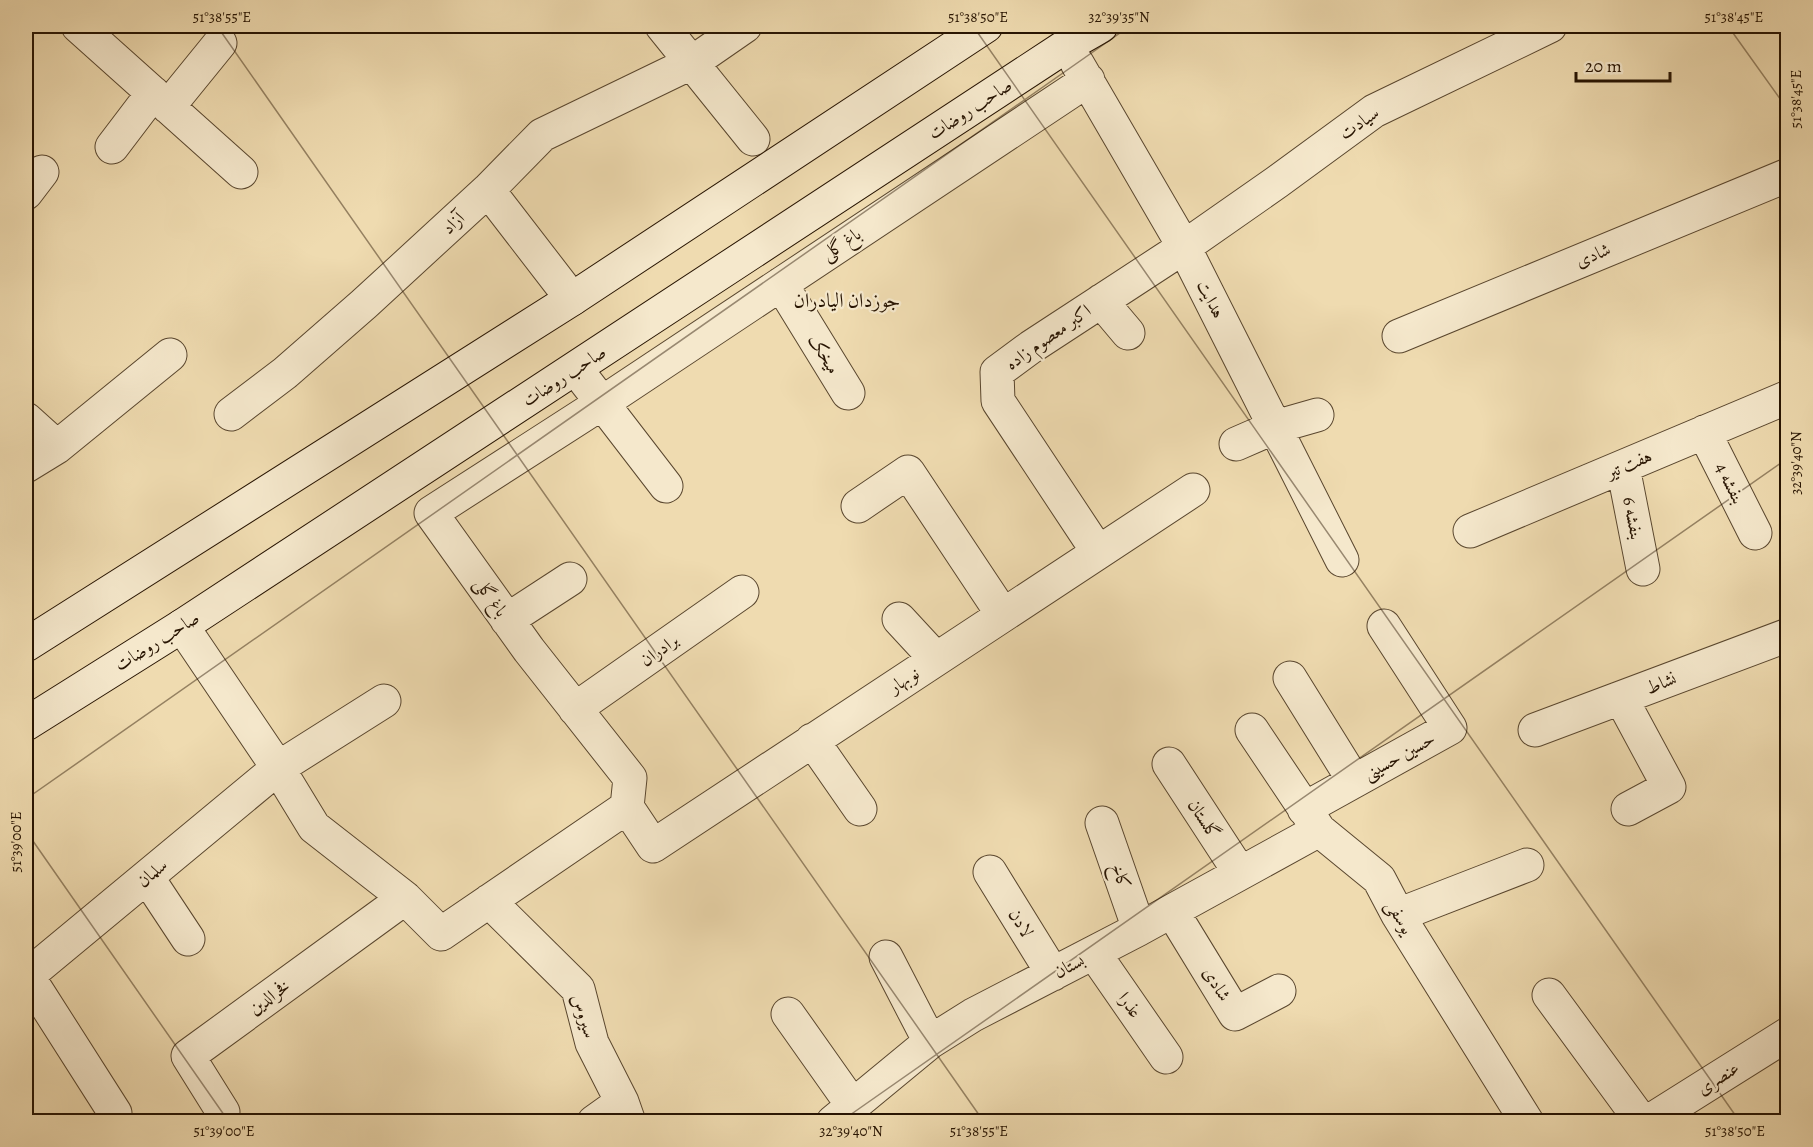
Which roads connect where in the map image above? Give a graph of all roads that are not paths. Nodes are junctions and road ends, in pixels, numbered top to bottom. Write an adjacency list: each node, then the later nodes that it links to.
1 (78, 26): 11 (street)
2 (662, 26): 9 (street)
3 (745, 26): 9 (street, آزاد)
4 (986, 26): 19 (street)
5 (1101, 26): 8 (street, صاحب روضات)
6 (1550, 26): 17 (street, سیادت)
7 (220, 43): 11 (street)
8 (1066, 46): 10 (street, هدایت); 24 (street, صاحب روضات)
9 (693, 62): 12 (street); 16 (street, آزاد)
10 (1088, 80): 17 (street, هدایت); 18 (street, باغ گلی)
11 (161, 100): 13 (street); 14 (street)
12 (753, 139)
13 (112, 147)
14 (241, 172)
15 (1788, 174): 22 (street, شادی)
16 (488, 190): 19 (street); 28 (street, آزاد)
17 (1184, 247): 20 (street, اکبر معصوم زاده); 31 (street, هدایت)
18 (781, 284): 25 (street, میخک); 27 (street, باغ گلی)
19 (572, 299): 53 (street)
20 (1101, 301): 21 (street); 42 (street, اکبر معصوم زاده)
21 (1128, 333)
22 (1399, 336)
23 (170, 355): 34 (street)
24 (576, 369): 27 (street); 50 (street, صاحب روضات)
25 (848, 393)
26 (1788, 397): 32 (street, هفت تیر)
27 (602, 403): 37 (street); 49 (street, باغ گلی)
28 (231, 414)
29 (1317, 415): 31 (street)
30 (26, 419): 34 (street)
31 (1275, 427): 33 (street); 43 (street, هدایت)
32 (1704, 432): 36 (street, هفت تیر); 41 (street, بنفشه 4)
33 (1236, 444)
34 (57, 447): 35 (street)
35 (26, 466)
36 (1623, 467): 40 (street, هفت تیر); 44 (street, بنفشه 6)
37 (666, 486)
38 (1193, 490): 42 (street, نوبهار)
39 (858, 506): 47 (street)
40 (1470, 531)
41 (1755, 533)
42 (1098, 552): 47 (street, نوبهار)
43 (1342, 560)
44 (1643, 569)
45 (570, 579): 49 (street)
46 (742, 591): 58 (street, برادران)
47 (1003, 615): 54 (street, نوبهار)
48 (899, 619): 54 (street)
49 (507, 620): 58 (street, باغ گلی)
50 (183, 626): 59 (street, صاحب روضات); 64 (street)
51 (1384, 626): 65 (street, حسین حسینی)
52 (1788, 635): 56 (street, نشاط)
53 (26, 645)
54 (936, 659): 62 (street, نوبهار)
55 (1290, 678): 65 (street)
56 (1621, 698): 61 (street, نشاط); 68 (street)
57 (384, 701): 64 (street, سلمان)
58 (575, 709): 66 (street, باغ گلی)
59 (26, 724)
60 (1252, 730): 69 (street, یوسفی)
61 (1534, 730)
62 (812, 740): 66 (street, نوبهار); 67 (street)
63 (1168, 764): 73 (street, گلستان)
64 (278, 768): 74 (street, سلمان); 75 (street)
65 (1354, 781): 69 (street, حسین حسینی)
66 (627, 807): 76 (street)
67 (860, 809)
68 (1628, 809)
69 (1311, 819): 73 (street, بستان); 78 (street, یوسفی)
70 (1102, 824): 79 (street, کاخ)
71 (1527, 865): 78 (street)
72 (990, 872): 83 (street, لادن)
73 (1240, 873): 77 (street, بستان)
74 (147, 877): 80 (street); 84 (street, سلمان)
75 (405, 898): 76 (street); 91 (street, فخرالدین)
76 (489, 902): 92 (street, سیروس)
77 (1172, 911): 79 (street, بستان); 85 (street, شادی)
78 (1398, 915): 96 (street, یوسفی)
79 (1139, 929): 81 (street, بستان)
80 (188, 939)
81 (1094, 952): 83 (street, بستان); 90 (street, عذرا)
82 (886, 957): 89 (street)
83 (1053, 974): 89 (street, بستان)
84 (26, 976): 93 (street)
85 (1279, 991)
86 (1549, 995): 97 (street)
87 (788, 1014): 94 (street)
88 (1788, 1034): 98 (street, عنصری)
89 (930, 1042): 94 (street, بستان)
90 (1166, 1057)
91 (223, 1112)
92 (626, 1112): 95 (street)
93 (115, 1113)
94 (843, 1114)
95 (594, 1122)
96 (1527, 1122)
97 (1642, 1122)
98 (1648, 1122)

